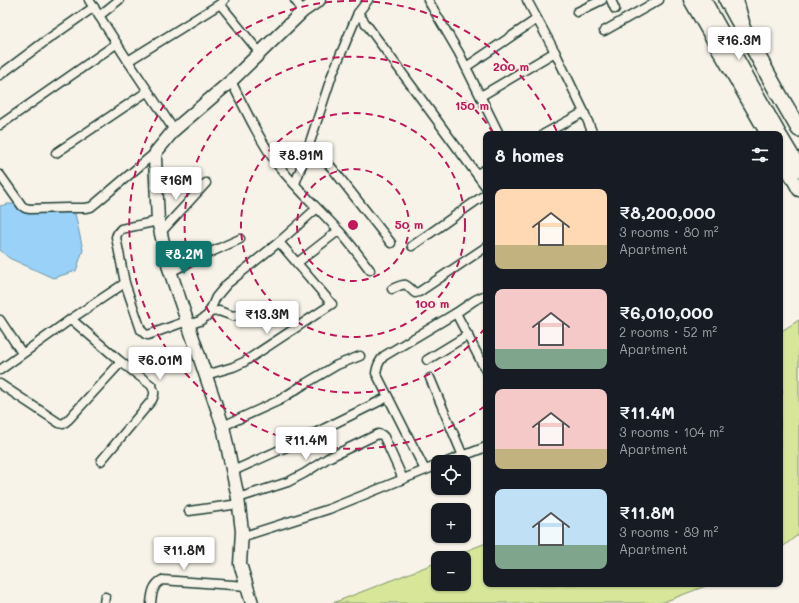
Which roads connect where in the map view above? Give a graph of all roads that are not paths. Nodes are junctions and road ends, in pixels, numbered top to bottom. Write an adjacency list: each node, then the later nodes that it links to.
1 (89, 0): 16 (street)
2 (119, 0): 21 (street)
3 (295, 0): 18 (street)
4 (319, 0): 18 (street)
5 (368, 0): 20 (street)
6 (428, 0): 29 (street)
7 (527, 0): 22 (street)
8 (602, 0): 19 (street)
9 (611, 0): 17 (street)
10 (660, 0): 23 (street)
11 (690, 0): 42 (street)
12 (702, 0): 43 (highway)
13 (727, 0): 24 (highway)
14 (737, 0): 24 (street)
15 (222, 2): 27 (street); 28 (street)
16 (94, 7): 21 (street); 30 (street)
17 (616, 9)
18 (303, 11): 27 (street)
19 (577, 12)
20 (358, 13): 45 (street); 51 (street)
21 (99, 16): 25 (street)
22 (537, 19): 26 (street); 29 (street)
23 (604, 31)
24 (746, 35): 35 (highway)
25 (116, 44): 28 (street); 36 (street)
26 (556, 52): 33 (street); 34 (street)
27 (260, 53): 31 (street)
28 (128, 61): 32 (street)
29 (466, 67): 33 (street)
30 (0, 75)
31 (231, 81): 38 (street); 55 (street)
32 (148, 91): 38 (street); 47 (street)
33 (481, 96): 39 (street)
34 (584, 112): 40 (street); 41 (street)
35 (795, 115): 37 (highway)
36 (0, 125)
37 (799, 129)
38 (174, 130): 46 (street)
39 (498, 131)
40 (549, 131)
41 (592, 131)
42 (765, 131)
43 (776, 131)
44 (783, 142): 49 (highway)
45 (310, 144): 55 (street); 63 (street)
46 (156, 152): 52 (street); 59 (street)
47 (56, 153)
48 (783, 161): 56 (street)
49 (799, 169)
50 (483, 171): 51 (street)
51 (477, 174): 54 (street)
52 (0, 175)
53 (206, 183): 59 (street)
54 (483, 183)
55 (295, 184): 58 (street)
56 (799, 190)
57 (483, 196): 64 (street)
58 (316, 209): 60 (street); 62 (street)
59 (159, 226): 68 (street); 69 (street)
60 (338, 231): 66 (street); 67 (street)
61 (240, 239): 68 (street)
62 (279, 242): 66 (street); 73 (street)
63 (391, 243)
64 (412, 246)
65 (483, 249): 70 (street)
66 (297, 263): 85 (street)
67 (370, 270)
68 (170, 272): 77 (street)
69 (125, 282): 75 (street); 77 (street)
70 (392, 289)
71 (483, 296): 74 (street)
72 (263, 309): 73 (street)
73 (210, 312): 77 (street)
74 (456, 314): 78 (street); 88 (street)
75 (71, 319): 79 (street); 82 (street)
76 (0, 320): 79 (street)
77 (188, 323): 85 (street)
78 (468, 336): 81 (street); 83 (street)
79 (22, 353): 84 (street)
80 (360, 356): 89 (street)
81 (427, 360)
82 (121, 362): 87 (street); 93 (street)
83 (483, 365)
84 (0, 370)
85 (206, 375): 89 (street)
86 (430, 378): 91 (street)
87 (0, 384)
88 (388, 397): 95 (street); 96 (street)
89 (224, 426): 96 (street)
90 (483, 448): 92 (street)
91 (463, 455)
92 (466, 455)
93 (101, 462)
94 (431, 468): 95 (street)
95 (425, 470): 97 (street)
96 (233, 471): 98 (street)
97 (403, 479): 98 (street); 100 (street)
98 (239, 501): 99 (street); 100 (street)
99 (189, 512)
100 (241, 537): 101 (street)
101 (247, 586): 102 (street); 103 (street)
102 (151, 603)
103 (252, 603)

